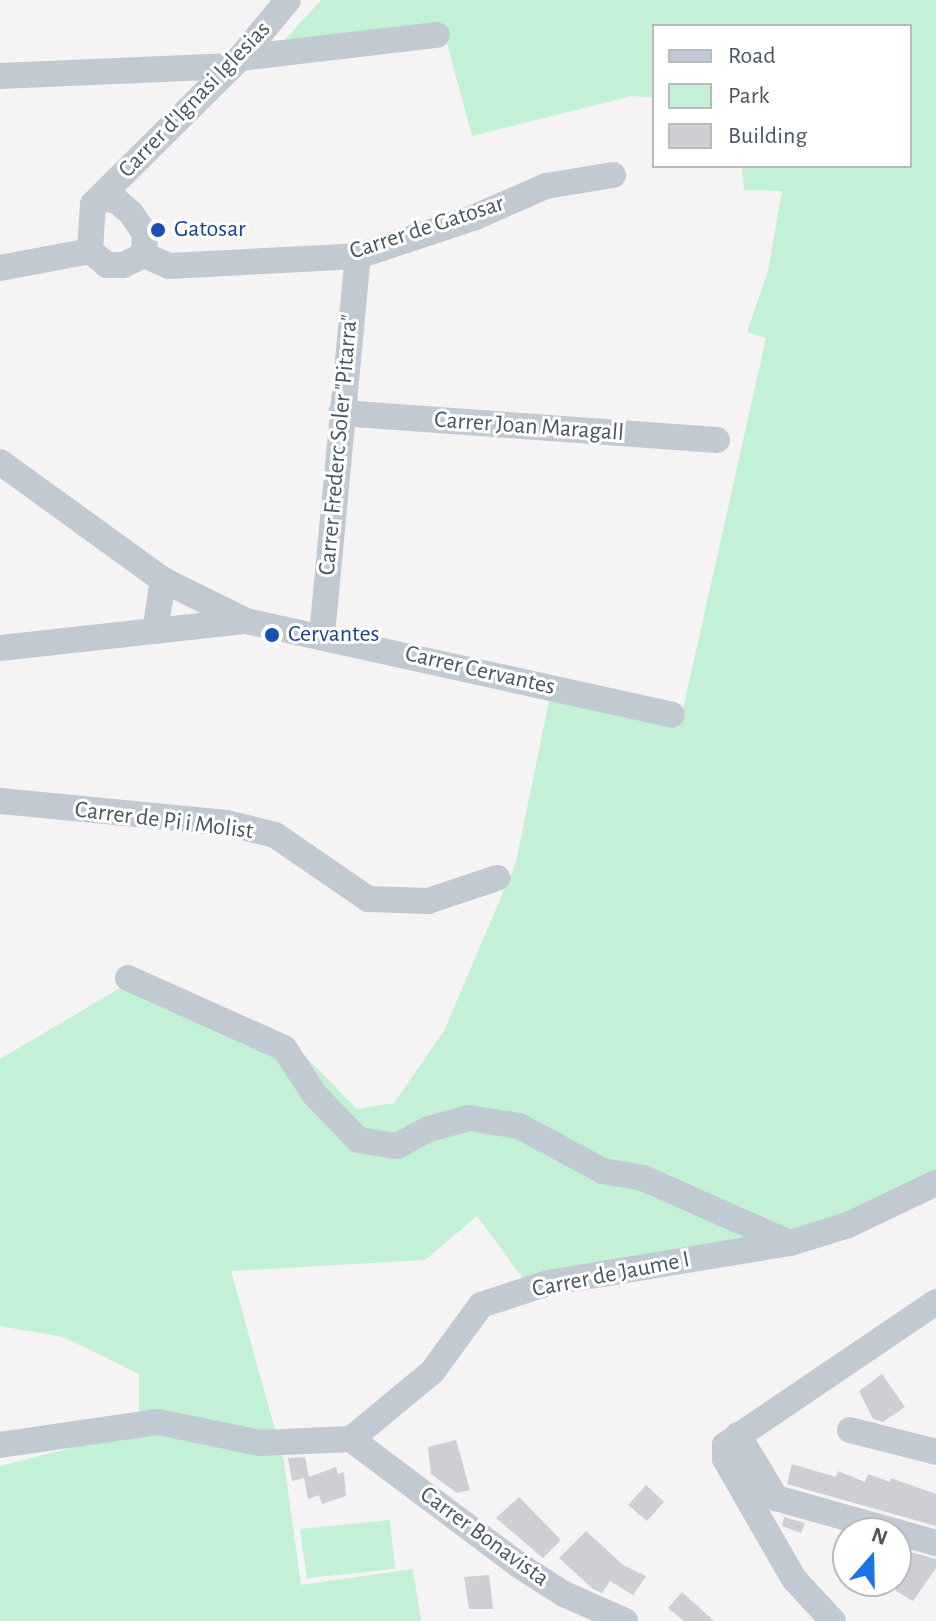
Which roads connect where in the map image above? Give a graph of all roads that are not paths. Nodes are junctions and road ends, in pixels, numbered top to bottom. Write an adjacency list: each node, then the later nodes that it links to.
1 (288, 0): 3 (street, Carrer d'Ignasi Iglesias)
2 (437, 35): 3 (street)
3 (233, 62): 4 (street); 6 (street, Carrer d'Ignasi Iglesias)
4 (0, 76)
5 (613, 175): 9 (street, Carrer de Gatosar)
6 (100, 198): 7 (street); 8 (street)
7 (90, 251): 8 (street, Carrer de Gatosar); 10 (street)
8 (144, 255): 9 (street, Carrer de Gatosar)
9 (358, 256): 11 (street, Carrer Frederc Soler "Pitarra")
10 (0, 268)
11 (341, 413): 12 (street, Carrer Joan Maragall); 17 (street, Carrer Frederc Soler "Pitarra")
12 (717, 440)
13 (0, 462): 14 (street, Carrer Cervantes)
14 (163, 580): 15 (street, Carrer Cervantes); 16 (street)
15 (246, 621): 16 (street); 17 (street, Carrer Cervantes)
16 (155, 631): 18 (street)
17 (322, 635): 19 (street, Carrer Cervantes)
18 (0, 648)
19 (672, 715)
20 (0, 801): 21 (street, Carrer de Pi i Molist)
21 (497, 878)
22 (128, 978): 24 (street)
23 (936, 1183): 24 (street, Carrer de Jaume I)
24 (790, 1243): 27 (street, Carrer de Jaume I)
25 (936, 1302): 28 (street)
26 (850, 1430): 30 (street)
27 (351, 1439): 29 (street); 32 (street, Carrer Bonavista)
28 (731, 1440): 31 (street); 33 (street)
29 (0, 1445)
30 (936, 1452)
31 (936, 1543)
32 (625, 1621)
33 (833, 1621)

